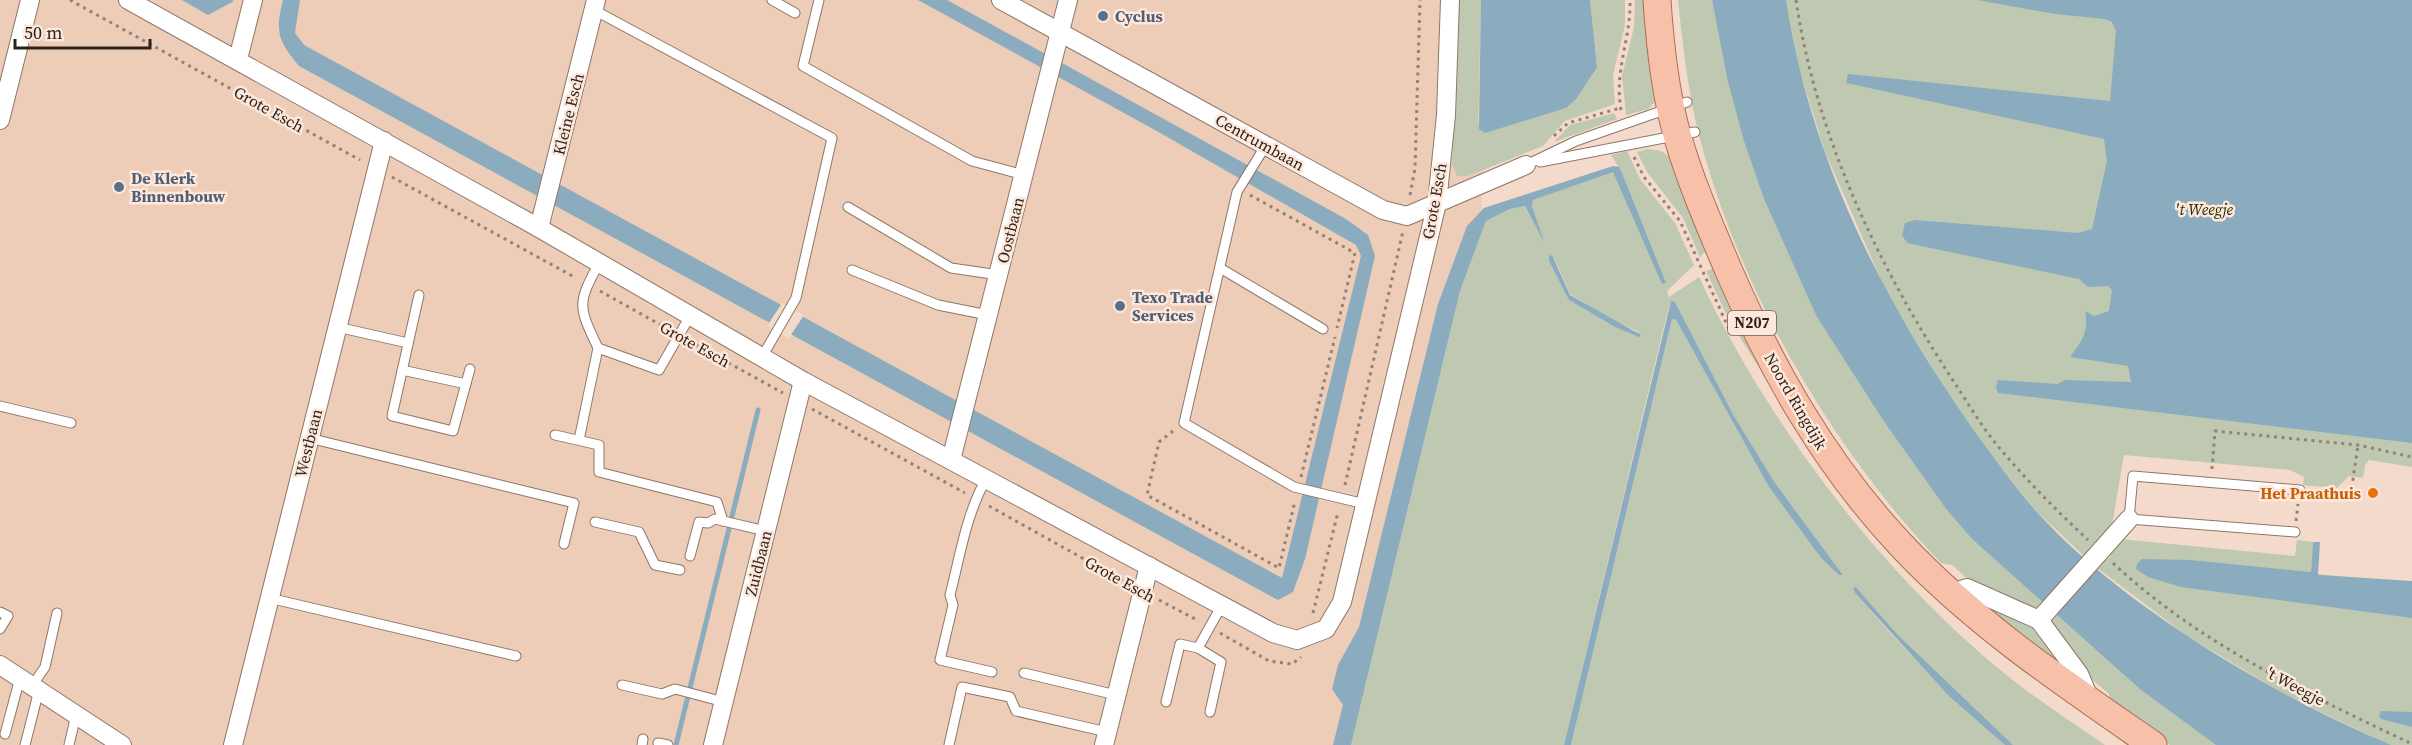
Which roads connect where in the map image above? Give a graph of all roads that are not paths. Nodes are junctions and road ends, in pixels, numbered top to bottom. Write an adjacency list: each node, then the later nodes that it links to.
1 (30, 0): 16 (street)
2 (128, 0): 14 (street, Grote Esch)
3 (254, 0): 14 (street)
4 (772, 0): 12 (lane)
5 (819, 0): 21 (lane)
6 (1003, 0): 13 (street, Centrumbaan)
7 (1068, 0): 13 (street, Oostbaan)
8 (1450, 0): 22 (street, Grote Esch)
9 (1657, 0): 15 (main road, Noord Ringdijk / N207)
10 (1674, 0): 15 (main road, Noord Ringdijk / N207)
11 (595, 5): 24 (street, Kleine Esch); 36 (lane)
12 (795, 13)
13 (1060, 33): 19 (street, Centrumbaan); 21 (street, Oostbaan)
14 (238, 59): 18 (street, Grote Esch)
15 (1679, 104): 17 (main road, Noord Ringdijk / N207); 20 (lane)
16 (0, 120)
17 (1686, 134): 20 (lane); 59 (main road, Noord Ringdijk / N207)
18 (384, 141): 24 (street, Grote Esch); 32 (street, Westbaan)
19 (1266, 145): 22 (street, Centrumbaan); 26 (lane)
20 (1526, 165): 22 (street)
21 (1024, 176): 28 (street, Oostbaan)
22 (1437, 203): 49 (street, Grote Esch)
23 (848, 207): 28 (lane)
24 (539, 228): 25 (street, Grote Esch)
25 (599, 263): 31 (street, Grote Esch); 35 (lane)
26 (1220, 268): 33 (lane); 49 (lane)
27 (852, 270): 30 (lane)
28 (999, 275): 30 (street, Oostbaan)
29 (419, 296): 34 (lane)
30 (988, 315): 46 (street, Oostbaan)
31 (690, 316): 35 (lane); 36 (street, Grote Esch)
32 (337, 327): 34 (lane); 44 (street, Westbaan)
33 (1323, 329)
34 (408, 343): 38 (lane)
35 (598, 348): 45 (lane)
36 (762, 357): 39 (street, Grote Esch)
37 (470, 369): 40 (lane)
38 (402, 370): 40 (lane); 40 (lane)
39 (803, 381): 46 (street, Grote Esch); 53 (street, Zuidbaan)
40 (466, 384)
41 (0, 406): 42 (lane)
42 (70, 423)
43 (555, 435): 45 (lane)
44 (309, 438): 55 (lane); 60 (street, Westbaan)
45 (579, 441): 51 (lane)
46 (951, 460): 47 (street, Grote Esch)
47 (986, 479): 57 (street, Grote Esch); 69 (lane)
48 (2300, 490): 50 (lane)
49 (1365, 504): 61 (street, Grote Esch)
50 (2129, 519): 54 (lane); 64 (street)
51 (723, 521): 53 (lane); 56 (lane)
52 (595, 522): 58 (lane)
53 (766, 531): 74 (street, Zuidbaan)
54 (2295, 532)
55 (564, 544)
56 (690, 556)
57 (1149, 566): 61 (street, Grote Esch); 73 (street)
58 (680, 570)
59 (1952, 593): 64 (street); 76 (main road, Noord Ringdijk / N207)
60 (269, 598): 67 (lane); 84 (street, Westbaan)
61 (1222, 605): 66 (lane)
62 (0, 612): 65 (lane)
63 (57, 613): 71 (lane)
64 (2043, 615): 76 (street)
65 (0, 629)
66 (1198, 648): 75 (lane); 77 (lane)
67 (516, 656)
68 (0, 665): 71 (street)
69 (992, 672)
70 (1024, 673): 73 (lane)
71 (30, 685): 78 (street); 79 (lane); 82 (lane)
72 (622, 685): 74 (lane)
73 (1116, 695): 80 (street)
74 (724, 702): 85 (street, Zuidbaan)
75 (1166, 702)
76 (2091, 702): 87 (main road, Noord Ringdijk / N207)
77 (1210, 712)
78 (76, 715): 81 (street); 83 (lane)
79 (5, 734)
80 (1105, 738): 86 (lane)
81 (120, 744)
82 (26, 745)
83 (69, 745)
84 (233, 745)
85 (713, 745)
86 (949, 745)
87 (2153, 745)

